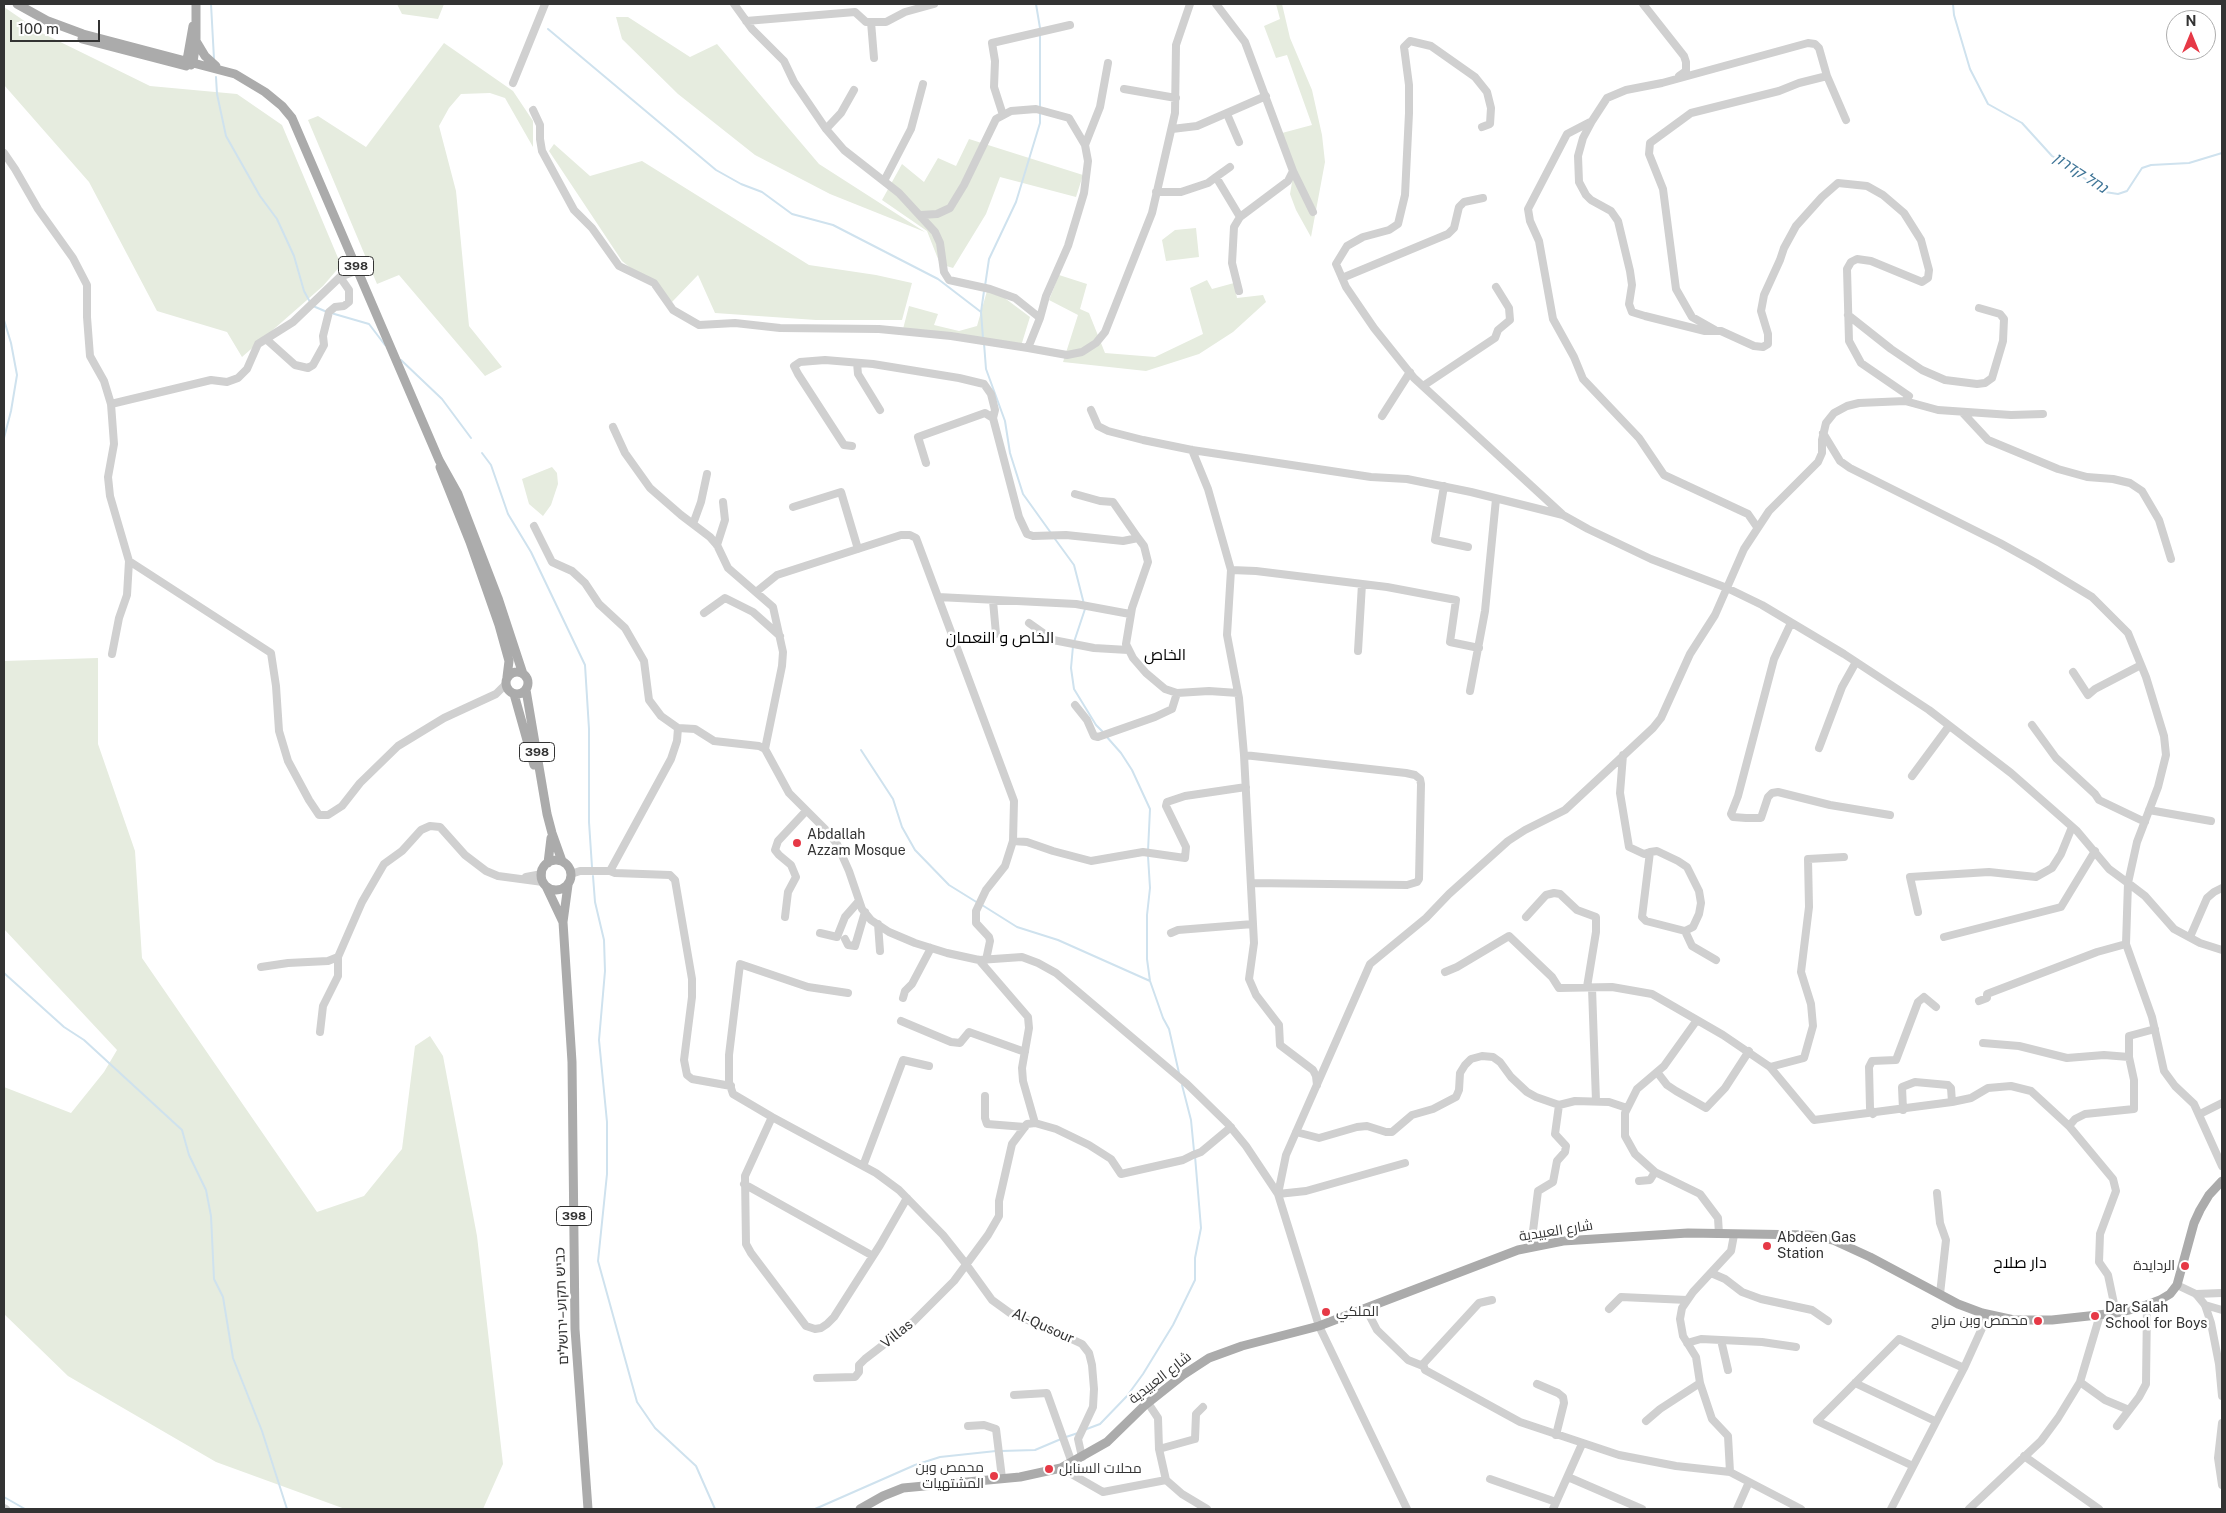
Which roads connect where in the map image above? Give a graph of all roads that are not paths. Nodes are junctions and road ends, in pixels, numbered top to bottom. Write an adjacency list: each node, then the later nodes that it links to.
1 (17, 4): 9 (main road, 398)
2 (196, 4): 13 (main road)
3 (545, 4): 21 (street)
4 (734, 4): 10 (street)
5 (934, 4): 11 (street)
6 (1190, 4): 27 (street)
7 (1216, 4): 26 (street)
8 (1643, 4): 20 (street)
9 (48, 21): 14 (main road, 398); 16 (main road, 398)
10 (746, 21): 11 (street); 34 (street)
11 (871, 22): 15 (street)
12 (1070, 25): 30 (street)
13 (193, 41): 14 (main road); 16 (main road); 18 (main road)
14 (165, 54): 16 (main road, 398)
15 (874, 58)
16 (190, 63): 18 (main road, 398); 23 (main road, 398)
17 (1108, 63): 37 (street)
18 (222, 70): 23 (main road, 398)
19 (1828, 76): 20 (street); 31 (street); 56 (street)
20 (1676, 79): 32 (street)
21 (513, 82)
22 (923, 84): 42 (street)
23 (256, 86): 48 (main road, 398)
24 (1124, 89): 27 (street)
25 (854, 90): 34 (street)
26 (1266, 96): 29 (street); 40 (street)
27 (1176, 98): 35 (street)
28 (533, 110): 58 (street)
29 (1227, 114): 35 (street); 36 (street)
30 (1003, 115): 37 (street); 46 (street)
31 (1846, 120)
32 (1592, 122): 56 (street); 84 (street)
33 (1482, 127): 50 (street)
34 (826, 129): 42 (street)
35 (1172, 129): 43 (street)
36 (1239, 142)
37 (1085, 145): 55 (street)
38 (4, 153): 63 (street)
39 (1230, 167): 41 (street)
40 (1293, 171): 45 (street); 47 (street)
41 (1216, 177): 43 (street); 47 (street)
42 (884, 181): 46 (street)
43 (1156, 192): 58 (street)
44 (1482, 198): 50 (street)
45 (1313, 212)
46 (921, 215): 55 (street)
47 (1240, 218): 52 (street)
48 (358, 270): 49 (street); 96 (main road, 398)
49 (340, 277): 57 (street); 57 (street)
50 (1342, 278): 60 (street)
51 (1496, 287): 61 (street)
52 (1239, 290)
53 (1979, 308): 54 (street)
54 (1848, 315): 56 (street); 62 (street)
55 (1040, 318): 58 (street)
56 (1717, 331)
57 (266, 339): 63 (street)
58 (1028, 348)
59 (857, 364): 64 (street); 69 (street); 72 (street)
60 (1410, 372): 61 (street); 68 (street)
61 (1423, 386): 81 (street)
62 (1905, 401): 66 (street); 71 (street)
63 (111, 404): 90 (street)
64 (880, 410)
65 (1091, 410): 73 (street)
66 (1962, 412): 67 (street); 89 (street)
67 (2043, 414)
68 (1382, 416)
69 (993, 418): 74 (street); 85 (street)
70 (613, 427): 82 (street)
71 (1823, 432): 84 (street); 109 (street)
72 (852, 446)
73 (1192, 450): 76 (street); 91 (street)
74 (926, 463)
75 (707, 474): 82 (street)
76 (1444, 486): 78 (street); 87 (street)
77 (1075, 494): 85 (street)
78 (1496, 499): 81 (street); 104 (street)
79 (723, 502): 86 (street)
80 (793, 507): 88 (street)
81 (1563, 515): 93 (street)
82 (693, 524): 86 (street)
83 (534, 526): 121 (street)
84 (1757, 527): 93 (street)
85 (1138, 538): 99 (street)
86 (717, 545): 94 (street)
87 (1468, 547)
88 (858, 549): 94 (street); 95 (street)
89 (2171, 559)
90 (129, 561): 107 (street); 112 (street)
91 (1231, 570): 92 (street); 116 (street)
92 (1362, 584): 104 (street); 106 (street)
93 (1727, 588): 101 (street); 125 (street)
94 (756, 592): 103 (street)
95 (938, 597): 97 (street); 136 (street)
96 (494, 599): 111 (main road, 398); 112 (main road, 398)
97 (993, 601): 99 (street); 102 (street)
98 (704, 613): 103 (street)
99 (1130, 614): 105 (street)
100 (1029, 623): 105 (street)
101 (1791, 623): 108 (street); 131 (street)
102 (996, 634)
103 (780, 636): 122 (street)
104 (1479, 648): 114 (street)
105 (1128, 650): 115 (street)
106 (1358, 651)
107 (112, 654)
108 (1856, 662): 120 (street); 123 (street)
109 (2142, 665): 110 (street); 128 (street)
110 (2074, 672)
111 (523, 674): 112 (main road); 113 (main road, 398)
112 (506, 681): 117 (main road, 398)
113 (526, 690): 117 (main road); 130 (main road, 398)
114 (1470, 691)
115 (1177, 693): 116 (street); 118 (street)
116 (1238, 693): 124 (street)
117 (514, 694): 130 (main road, 398)
118 (1075, 705)
119 (2032, 725): 133 (street)
120 (1949, 726): 126 (street); 134 (street)
121 (678, 728): 122 (street); 142 (street)
122 (766, 748): 129 (street)
123 (1819, 748)
124 (1244, 755): 127 (street); 145 (street)
125 (1623, 755): 138 (street); 188 (street)
126 (1912, 776)
127 (1246, 787): 136 (street); 145 (street)
128 (2149, 810): 132 (street); 133 (street)
129 (806, 811): 149 (street); 152 (street)
130 (548, 814): 135 (main road, 398)
131 (1890, 815)
132 (2212, 821)
133 (2145, 822): 146 (street)
134 (2072, 827): 137 (street); 151 (street)
135 (552, 833): 140 (main road, 398); 141 (main road, 398)
136 (1013, 841): 168 (street)
137 (2095, 851): 146 (street); 160 (street)
138 (1650, 852): 157 (street); 157 (street)
139 (1844, 857): 186 (street)
140 (562, 862): 141 (main road); 143 (main road, 398)
141 (548, 863): 144 (main road, 398)
142 (610, 871): 143 (street); 189 (street)
143 (571, 874): 147 (main road, 398)
144 (544, 881): 147 (main road); 154 (main road, 398); 167 (street)
145 (1251, 883): 156 (street)
146 (2128, 883): 161 (street); 163 (street)
147 (568, 884): 154 (main road, 398)
148 (2222, 888): 161 (street)
149 (859, 901): 150 (street); 158 (street)
150 (865, 912): 155 (street); 162 (street)
151 (1918, 912)
152 (785, 917)
153 (1526, 917): 172 (street)
154 (563, 922): 274 (main road, כביש תקוע–ירושלים / 398)
155 (878, 924): 164 (street); 166 (street)
156 (1253, 924): 159 (street); 188 (street)
157 (1685, 931): 169 (street)
158 (820, 933)
159 (1171, 934)
160 (1944, 937)
161 (2190, 937): 165 (street)
162 (845, 939)
163 (2126, 944): 175 (street); 179 (street)
164 (931, 948): 168 (street); 174 (street)
165 (2222, 950)
166 (880, 951)
167 (338, 957): 170 (street); 180 (street)
168 (982, 960): 183 (street); 203 (street)
169 (1716, 960)
170 (261, 967)
171 (1445, 972): 172 (street)
172 (1590, 987): 177 (street); 191 (street)
173 (848, 993): 189 (street)
174 (903, 998)
175 (1979, 1001)
176 (1936, 1007): 197 (street)
177 (1697, 1020): 182 (street); 187 (street)
178 (901, 1021): 183 (street)
179 (2155, 1029): 184 (street); 198 (street)
180 (320, 1032)
181 (1983, 1043): 184 (street)
182 (1749, 1051): 186 (street); 187 (street)
183 (1025, 1052): 200 (street)
184 (2129, 1057): 201 (street)
185 (929, 1066): 206 (street)
186 (1770, 1067): 197 (street)
187 (1657, 1072): 195 (street)
188 (1317, 1084): 204 (street)
189 (731, 1086): 199 (street, Al-Qusour)
190 (984, 1096): 202 (street)
191 (1596, 1101): 194 (street); 195 (street)
192 (1952, 1102): 196 (street); 196 (street); 201 (street)
193 (2222, 1103): 198 (street)
194 (1560, 1105): 204 (street); 217 (street)
195 (1627, 1108): 208 (street)
196 (1902, 1110): 197 (street)
197 (1873, 1114)
198 (2200, 1114): 207 (street)
199 (772, 1118): 206 (street, Al-Qusour); 211 (street)
200 (1035, 1123): 202 (street); 203 (street)
201 (2069, 1126): 232 (street)
202 (1025, 1127): 219 (street)
203 (1231, 1127): 212 (street)
204 (1296, 1132): 212 (street)
205 (1405, 1162): 212 (street)
206 (863, 1166): 214 (street, Al-Qusour)
207 (2222, 1166)
208 (1655, 1172): 210 (street); 215 (street)
209 (2222, 1180): 221 (main road)
210 (1640, 1181)
211 (744, 1184): 218 (street); 218 (street)
212 (1278, 1194): 236 (street)
213 (1937, 1194): 223 (street)
214 (907, 1198): 218 (street); 219 (street, Al-Qusour)
215 (1719, 1234): 216 (main road, شارع العبيدية); 217 (main road, شارع العبيدية)
216 (1734, 1235): 220 (street); 223 (main road, شارع العبيدية)
217 (1531, 1247): 229 (main road, شارع العبيدية)
218 (873, 1256)
219 (966, 1264): 243 (street, Villas); 262 (street, Al-Qusour)
220 (1711, 1274): 226 (street); 235 (street)
221 (2177, 1285): 224 (street); 227 (main road, شارع العبيدية)
222 (2222, 1293): 224 (street)
223 (1940, 1294): 233 (main road, شارع العبيدية)
224 (2196, 1294): 228 (street)
225 (1492, 1300): 240 (street)
226 (1687, 1300): 230 (street); 238 (street)
227 (2147, 1305): 232 (main road, شارع العبيدية); 252 (street)
228 (2205, 1305): 231 (street); 249 (street)
229 (1366, 1309): 236 (main road, شارع العبيدية); 240 (street)
230 (1609, 1309)
231 (2222, 1310)
232 (2116, 1314): 234 (main road, شارع العبيدية)
233 (1988, 1315): 234 (main road, شارع العبيدية); 241 (street)
234 (2100, 1315): 244 (street)
235 (1828, 1322)
236 (1319, 1326): 250 (main road, شارع العبيدية); 277 (street)
237 (1721, 1340): 238 (street); 239 (street); 242 (street)
238 (1687, 1343): 245 (street)
239 (1796, 1347)
240 (1423, 1366): 258 (street)
241 (1964, 1368): 246 (street); 254 (street)
242 (1728, 1370)
243 (817, 1378)
244 (2080, 1382): 252 (street); 261 (street)
245 (1700, 1383): 253 (street); 266 (street)
246 (1855, 1383): 254 (street); 264 (street)
247 (1537, 1384): 258 (street)
248 (1014, 1395): 263 (street)
249 (2222, 1396)
250 (1148, 1403): 260 (street); 262 (main road, شارع العبيدية)
251 (1203, 1407): 260 (street)
252 (2129, 1410): 257 (street)
253 (1646, 1421)
254 (1935, 1422): 264 (street)
255 (2222, 1423): 272 (street)
256 (968, 1426): 268 (street)
257 (2117, 1426)
258 (1556, 1435): 259 (street)
259 (1582, 1444): 266 (street); 267 (street)
260 (1159, 1449): 270 (street)
261 (2024, 1456): 282 (street); 283 (street)
262 (1082, 1457): 263 (main road, شارع العبيدية)
263 (1072, 1463): 265 (main road, شارع العبيدية)
264 (1913, 1466): 281 (street)
265 (1062, 1468): 268 (main road, شارع العبيدية); 270 (street)
266 (1730, 1472): 271 (street)
267 (1568, 1477): 273 (street); 278 (street)
268 (1002, 1478): 275 (main road, شارع العبيدية)
269 (1490, 1478): 273 (street)
270 (1166, 1480): 276 (street)
271 (1749, 1482): 279 (street); 280 (street)
272 (2222, 1484)
273 (1555, 1506)
274 (588, 1509)
275 (860, 1509)
276 (1207, 1509)
277 (1407, 1509)
278 (1642, 1509)
279 (1737, 1509)
280 (1800, 1509)
281 (1891, 1509)
282 (1969, 1509)
283 (2100, 1509)

